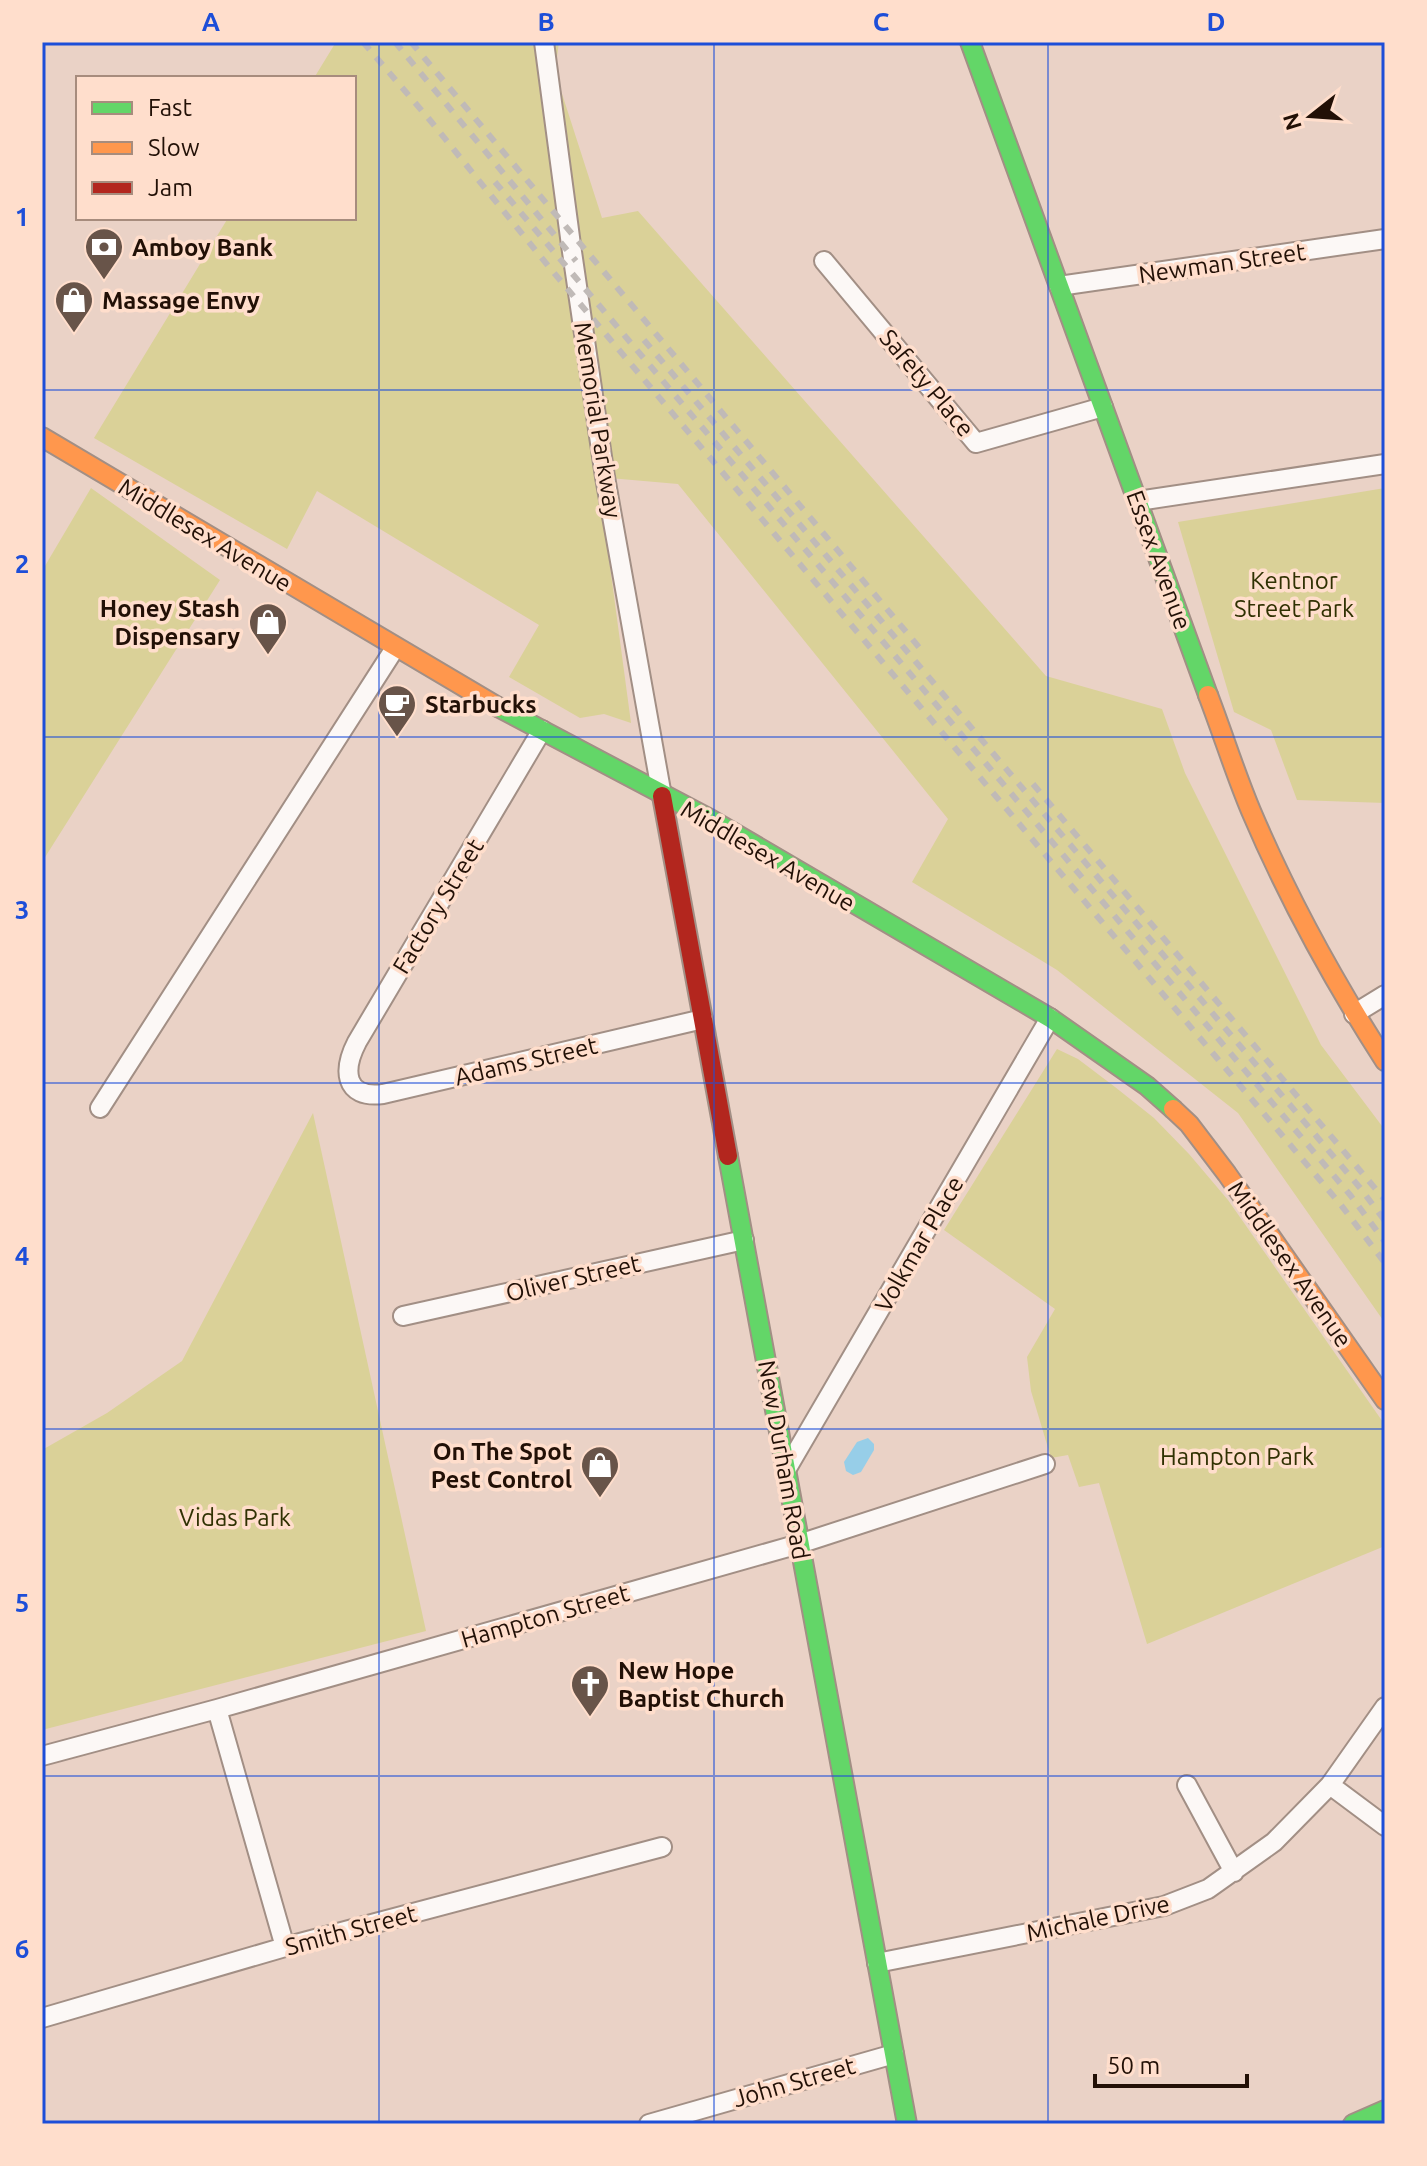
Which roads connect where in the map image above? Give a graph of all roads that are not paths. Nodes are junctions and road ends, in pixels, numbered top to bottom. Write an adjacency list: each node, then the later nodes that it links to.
1 (544, 42): 12 (street, Memorial Parkway)
2 (970, 42): 5 (street, Essex Avenue)
3 (1385, 239): 5 (street, Newman Street)
4 (824, 261): 6 (street, Safety Place)
5 (1059, 286): 6 (street, Essex Avenue)
6 (1103, 407): 9 (street, Essex Avenue)
7 (42, 437): 10 (street, Middlesex Avenue)
8 (1385, 464): 9 (street)
9 (1138, 501): 14 (street, Essex Avenue)
10 (395, 648): 11 (street, Middlesex Avenue); 19 (street)
11 (542, 730): 12 (street, Middlesex Avenue); 18 (street, Factory Street)
12 (662, 796): 15 (street, Middlesex Avenue); 16 (street, New Durham Road)
13 (1385, 995): 14 (street)
14 (1354, 1014): 17 (street, Essex Avenue)
15 (1050, 1018): 22 (street, Middlesex Avenue); 24 (street, Volkmar Place)
16 (703, 1019): 18 (street, Adams Street); 20 (street, New Durham Road)
17 (1385, 1061)
18 (352, 1085)
19 (100, 1108)
20 (744, 1240): 21 (street, Oliver Street); 24 (street, New Durham Road)
21 (403, 1316)
22 (1385, 1400)
23 (1045, 1464): 25 (street, Hampton Street)
24 (786, 1470): 25 (street, New Durham Road)
25 (799, 1544): 27 (street, Hampton Street); 35 (street, New Durham Road)
26 (1385, 1707): 30 (street, Michale Drive)
27 (217, 1709): 28 (street, Hampton Street); 34 (street)
28 (42, 1756)
29 (1187, 1785): 33 (street)
30 (1330, 1785): 31 (street); 33 (street, Michale Drive)
31 (1385, 1826)
32 (662, 1847): 34 (street, Smith Street)
33 (1234, 1872): 35 (street, Michale Drive)
34 (285, 1947): 36 (street, Smith Street)
35 (877, 1963): 37 (street, New Durham Road)
36 (42, 2018)
37 (894, 2054): 39 (street, John Street); 40 (street, New Durham Road)
38 (1385, 2110): 41 (street)
39 (649, 2124)
40 (907, 2124)
41 (1353, 2124)

